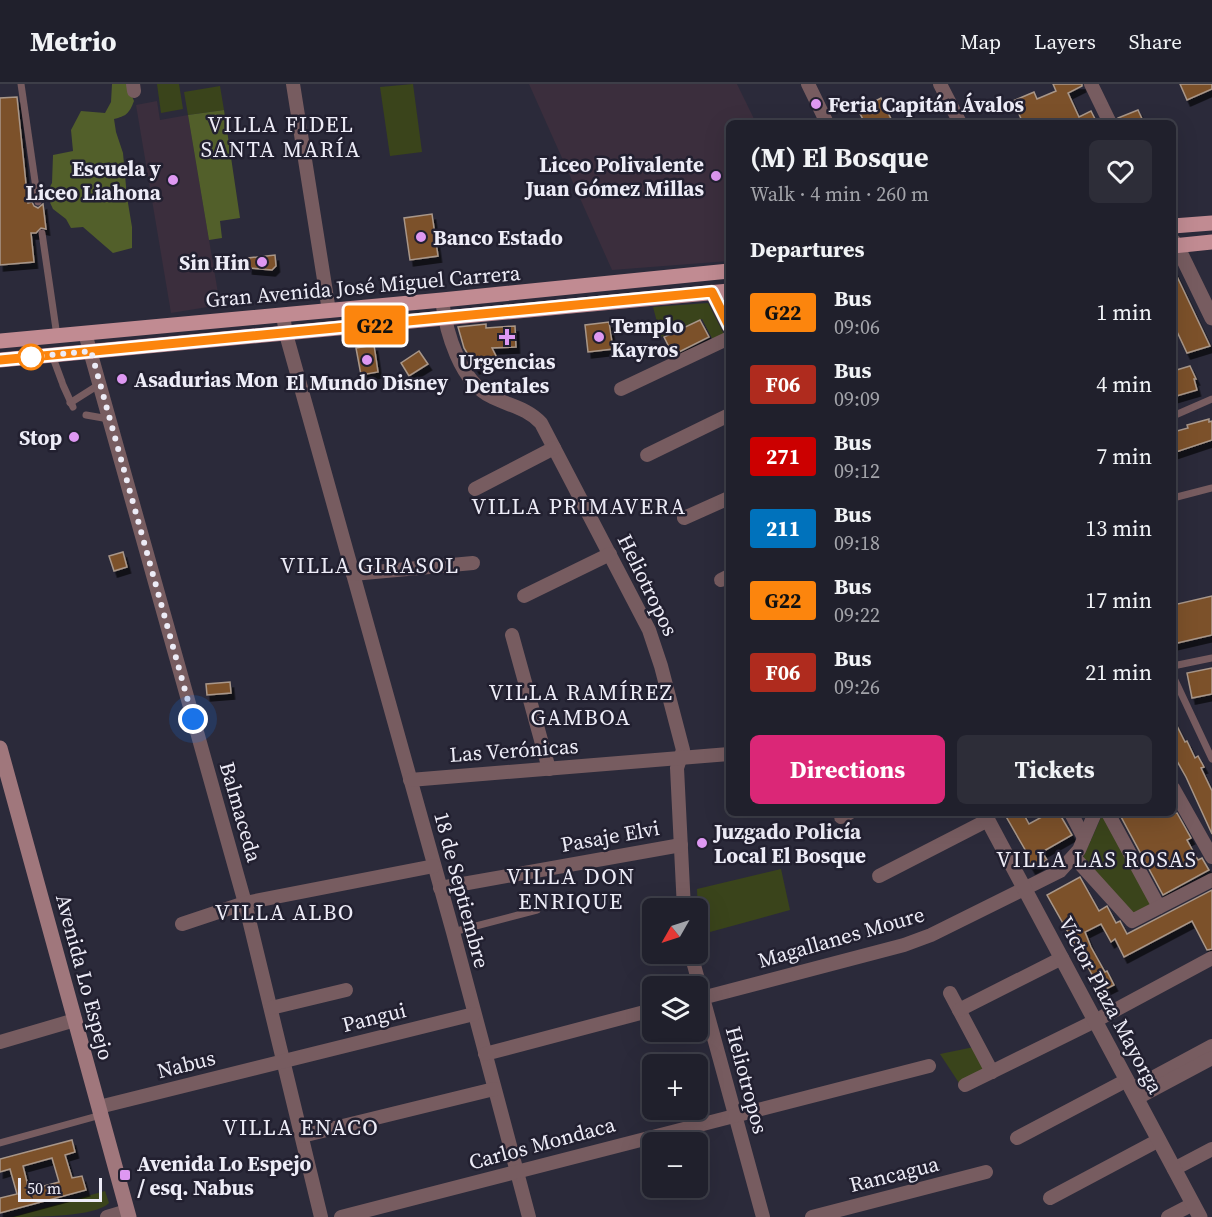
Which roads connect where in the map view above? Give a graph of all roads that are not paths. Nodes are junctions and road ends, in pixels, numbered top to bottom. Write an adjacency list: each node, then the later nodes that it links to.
1 (21, 84): 9 (lane)
2 (294, 84): 21 (street)
3 (808, 84): 6 (street)
4 (940, 84): 7 (street)
5 (1091, 84): 8 (street)
6 (826, 120)
7 (958, 120)
8 (1109, 120)
9 (38, 202)
10 (1212, 223): 11 (main road)
11 (1176, 226)
12 (42, 233): 28 (lane)
13 (1212, 242): 14 (main road)
14 (1176, 244)
15 (1176, 248): 23 (street)
16 (726, 272): 20 (main road, Gran Avenida José Miguel Carrera)
17 (726, 274): 19 (main road)
18 (726, 291): 19 (main road, Gran Avenida José Miguel Carrera)
19 (712, 292): 24 (main road, Gran Avenida José Miguel Carrera); 25 (street)
20 (442, 300): 21 (main road, Gran Avenida José Miguel Carrera); 24 (street, Heliotropos)
21 (328, 311): 22 (main road, Gran Avenida José Miguel Carrera)
22 (283, 315): 26 (main road, Gran Avenida José Miguel Carrera); 27 (street, 18 de Septiembre)
23 (1212, 318)
24 (445, 319): 27 (main road, Gran Avenida José Miguel Carrera); 41 (street, Heliotropos)
25 (726, 320)
26 (86, 333): 28 (main road, Gran Avenida José Miguel Carrera); 31 (street, Balmaceda)
27 (286, 334): 31 (main road, Gran Avenida José Miguel Carrera); 50 (street, 18 de Septiembre)
28 (57, 336): 30 (main road, Gran Avenida José Miguel Carrera)
29 (726, 339): 35 (street)
30 (0, 341)
31 (91, 351): 32 (main road, Gran Avenida José Miguel Carrera); 34 (street, Balmaceda)
32 (52, 355): 33 (main road, Gran Avenida José Miguel Carrera); 34 (lane)
33 (0, 360)
34 (100, 384): 40 (street, Balmaceda)
35 (621, 389)
36 (1212, 399): 38 (lane)
37 (86, 415): 40 (lane)
38 (1176, 415)
39 (726, 416): 42 (street)
40 (110, 419): 77 (street, Balmaceda)
41 (554, 448): 44 (street); 48 (street, Heliotropos)
42 (646, 455)
43 (1212, 488): 45 (lane)
44 (475, 489)
45 (1176, 497)
46 (726, 499): 47 (street)
47 (684, 518)
48 (610, 554): 51 (street); 58 (street, Heliotropos)
49 (474, 563): 50 (street)
50 (353, 574): 61 (street, 18 de Septiembre)
51 (524, 596)
52 (512, 635): 60 (street)
53 (1212, 658): 54 (lane)
54 (1176, 665)
55 (1176, 682): 59 (lane)
56 (0, 748): 91 (main road, Avenida Lo Espejo)
57 (726, 754): 58 (street, Las Verónicas)
58 (679, 759): 60 (street, Las Verónicas); 68 (street, Heliotropos)
59 (1212, 759)
60 (549, 769): 61 (street, Las Verónicas)
61 (410, 780): 71 (street, 18 de Septiembre)
62 (1176, 793): 70 (street)
63 (986, 816): 72 (street); 75 (street, Víctor Plaza Mayorga)
64 (1073, 816): 67 (street)
65 (1094, 816): 67 (street, Magallanes Moure)
66 (1110, 816): 78 (street)
67 (1084, 838): 69 (street, Magallanes Moure)
68 (681, 845): 74 (street, Pasaje Elvi); 76 (street, Heliotropos)
69 (1074, 857): 75 (street, Magallanes Moure); 78 (street)
70 (1212, 857)
71 (434, 866): 74 (street, 18 de Septiembre); 77 (street)
72 (879, 876)
73 (1212, 879): 78 (street)
74 (440, 888): 81 (street, 18 de Septiembre)
75 (1025, 889): 82 (street, Víctor Plaza Mayorga); 86 (street, Magallanes Moure)
76 (683, 898)
77 (245, 903): 80 (street); 87 (street, Balmaceda)
78 (1159, 907)
79 (537, 910): 81 (lane)
80 (182, 924)
81 (453, 932): 90 (street, 18 de Septiembre)
82 (1062, 958): 88 (street); 92 (street, Víctor Plaza Mayorga)
83 (1212, 958): 92 (street)
84 (346, 990): 87 (street)
85 (950, 993): 88 (street)
86 (708, 996)
87 (271, 1008): 98 (street, Balmaceda)
88 (959, 1010): 100 (street)
89 (642, 1013): 96 (street)
90 (474, 1014): 96 (street, 18 de Septiembre); 98 (street, Pangui)
91 (75, 1020): 94 (street); 104 (main road, Avenida Lo Espejo)
92 (1095, 1021): 100 (street); 103 (street, Víctor Plaza Mayorga)
93 (708, 1026): 105 (street, Heliotropos)
94 (0, 1042)
95 (1212, 1046): 103 (street)
96 (485, 1054): 102 (street, 18 de Septiembre)
97 (1212, 1058): 103 (street)
98 (284, 1062): 104 (street, Nabus); 106 (street, Balmaceda)
99 (929, 1066): 105 (street, Carlos Mondaca)
100 (992, 1072): 101 (street)
101 (965, 1086)
102 (494, 1089): 106 (street); 112 (street, 18 de Septiembre)
103 (1132, 1089): 107 (street); 108 (street, Víctor Plaza Mayorga)
104 (100, 1111): 109 (lane); 116 (main road, Avenida Lo Espejo)
105 (734, 1115): 112 (street, Carlos Mondaca); 121 (street, Heliotropos)
106 (302, 1136): 118 (street, Balmaceda)
107 (1017, 1138)
108 (1159, 1140): 111 (street, Víctor Plaza Mayorga); 114 (street)
109 (0, 1143)
110 (1212, 1149): 111 (street)
111 (1174, 1169): 115 (street, Víctor Plaza Mayorga)
112 (517, 1172): 119 (street, Carlos Mondaca); 120 (street, 18 de Septiembre)
113 (986, 1172): 122 (street, Rancagua)
114 (1050, 1198)
115 (1197, 1210): 123 (street)
116 (128, 1214): 117 (street)
117 (107, 1217)
118 (321, 1217)
119 (340, 1217)
120 (529, 1217)
121 (763, 1217)
122 (812, 1217)
123 (1168, 1217)

